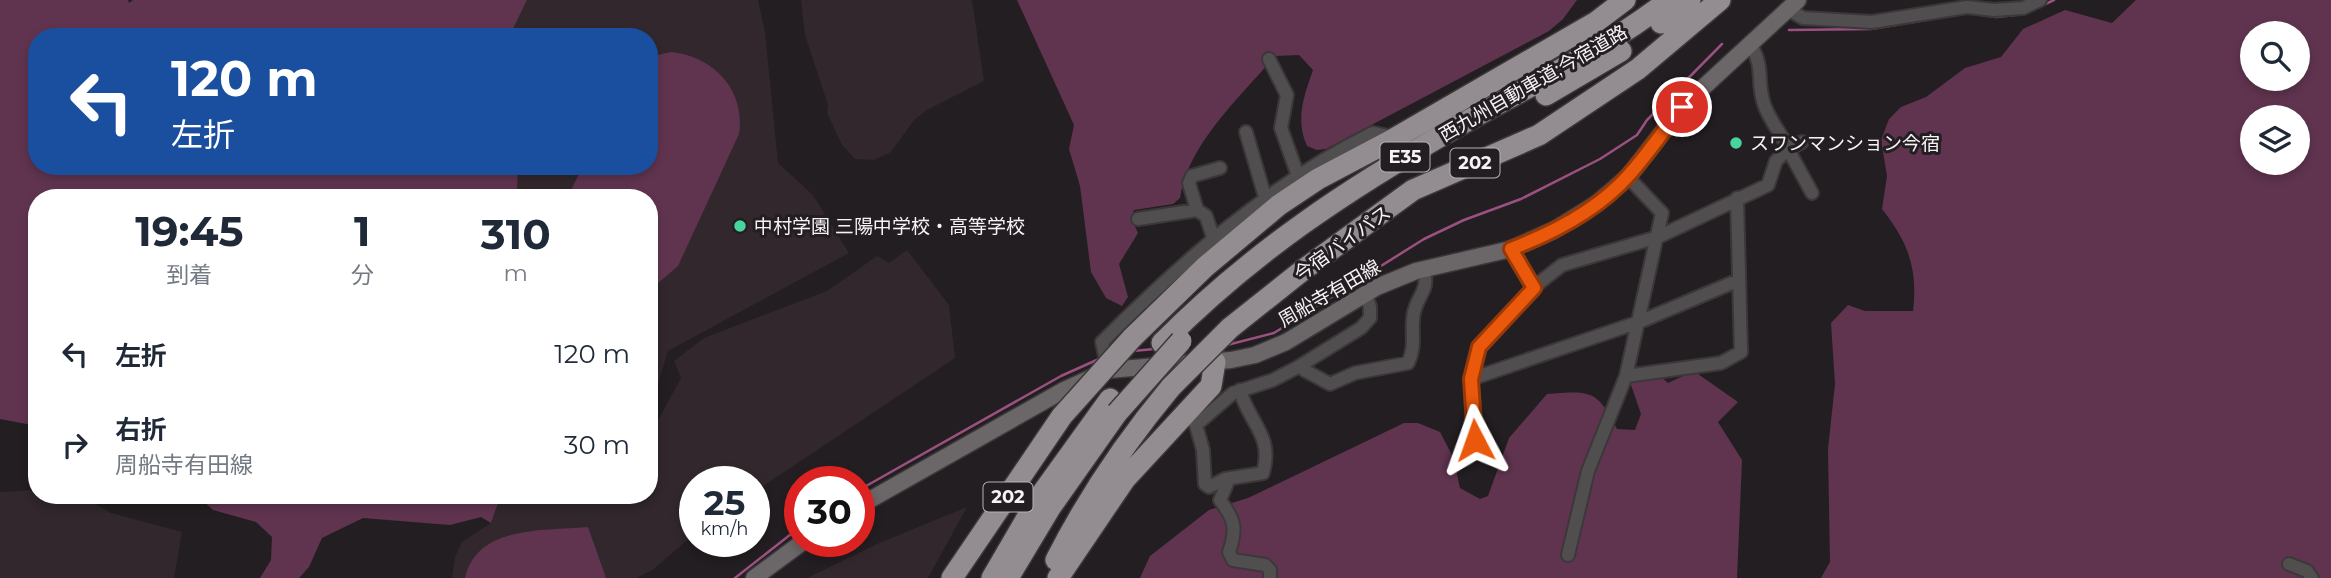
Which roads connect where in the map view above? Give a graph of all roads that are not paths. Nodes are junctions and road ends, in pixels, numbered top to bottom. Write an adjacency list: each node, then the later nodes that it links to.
1 (1625, 0): 10 (highway, 202)
2 (1669, 0): 46 (highway, 西九州自動車道;今宿道路 / E35)
3 (1690, 0): 37 (highway, 西九州自動車道;今宿道路 / E35, bridge)
4 (1720, 0): 48 (highway, 今宿バイパス / 202, bridge)
5 (2040, 0): 6 (street)
6 (1793, 5): 7 (main road, 周船寺有田線)
7 (1751, 45): 12 (street); 15 (main road, 周船寺有田線)
8 (1269, 59): 14 (street)
9 (1246, 132): 17 (street)
10 (1390, 141): 14 (street); 45 (highway, 202, bridge)
11 (1802, 142): 12 (street)
12 (1788, 149): 16 (street); 18 (street)
13 (1220, 168): 19 (street)
14 (1298, 176): 17 (street)
15 (1628, 177): 21 (street); 23 (main road, 周船寺有田線)
16 (1812, 193)
17 (1265, 197): 22 (street)
18 (1737, 198): 21 (street); 25 (street)
19 (1196, 210): 20 (street); 22 (street)
20 (1138, 219)
21 (1658, 237): 26 (street); 28 (street)
22 (1214, 240): 31 (street)
23 (1511, 249): 24 (main road, 周船寺有田線); 26 (street)
24 (1424, 269): 27 (main road, 周船寺有田線); 30 (street)
25 (1739, 280): 28 (street); 32 (street)
26 (1534, 288): 33 (street)
27 (1365, 293): 29 (main road, 周船寺有田線); 30 (street)
28 (1639, 323): 32 (street); 33 (street)
29 (1215, 362): 31 (main road, 周船寺有田線); 35 (highway)
30 (1301, 365): 34 (street)
31 (1108, 370): 39 (main road, 周船寺有田線)
32 (1626, 376): 41 (street)
33 (1471, 379): 36 (street)
34 (1240, 390): 35 (street); 38 (street)
35 (1191, 419): 38 (street); 49 (highway)
36 (1475, 440)
37 (1087, 453): 40 (highway); 47 (highway, 西九州自動車道;今宿道路 / E35)
38 (1229, 479): 50 (street)
39 (875, 497)
40 (1046, 535)
41 (1568, 555)
42 (784, 556): 44 (main road)
43 (2289, 564): 51 (street)
44 (754, 578)
45 (952, 578)
46 (992, 578)
47 (1008, 578)
48 (1048, 578)
49 (1058, 578)
50 (1270, 578)
51 (2312, 578)

